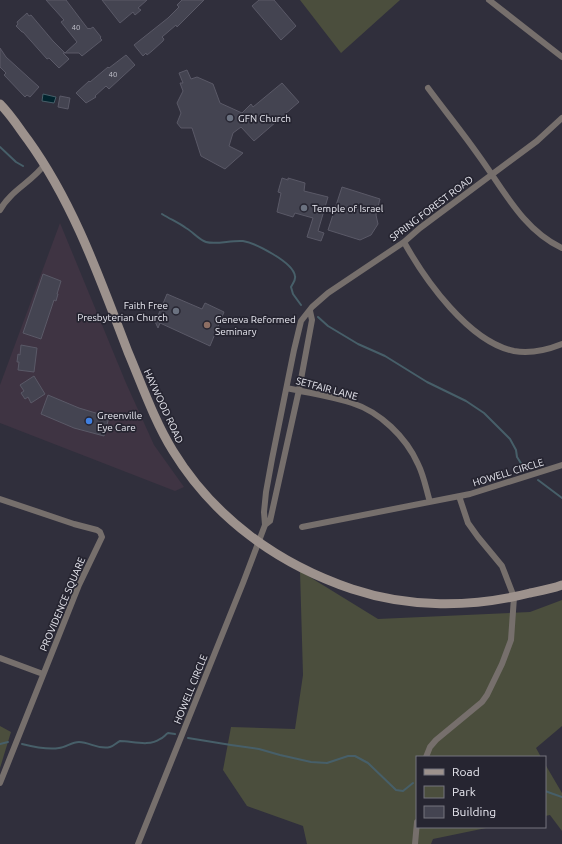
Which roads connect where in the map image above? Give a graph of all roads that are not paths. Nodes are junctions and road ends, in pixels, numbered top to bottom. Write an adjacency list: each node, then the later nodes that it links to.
1 (489, 0): 2 (street)
2 (562, 57)
3 (428, 88): 7 (street)
4 (0, 104): 6 (main road, HAYWOOD ROAD)
5 (562, 118): 7 (street, SPRING FOREST ROAD)
6 (45, 164): 8 (street); 21 (main road, HAYWOOD ROAD)
7 (492, 174): 9 (street, SPRING FOREST ROAD); 10 (street)
8 (0, 210)
9 (404, 242): 11 (street, SPRING FOREST ROAD); 12 (street)
10 (562, 248)
11 (310, 311): 13 (street, SPRING FOREST ROAD); 14 (street, SPRING FOREST ROAD)
12 (562, 344)
13 (287, 388): 14 (street, SETFAIR LANE); 19 (street, SPRING FOREST ROAD)
14 (298, 390): 18 (street, SETFAIR LANE); 19 (street, SPRING FOREST ROAD)
15 (562, 465): 16 (street, HOWELL CIRCLE)
16 (459, 496): 18 (street, HOWELL CIRCLE); 23 (street)
17 (0, 499): 25 (street, PROVIDENCE SQUARE)
18 (430, 502): 20 (street, HOWELL CIRCLE)
19 (265, 525): 21 (street, SPRING FOREST ROAD)
20 (302, 527)
21 (258, 541): 23 (main road, HAYWOOD ROAD); 29 (street, HOWELL CIRCLE)
22 (562, 585): 23 (main road, HAYWOOD ROAD)
23 (514, 597): 26 (street)
24 (0, 658): 25 (street)
25 (43, 674): 27 (street, PROVIDENCE SQUARE)
26 (426, 756)
27 (0, 783)
28 (416, 828): 30 (street)
29 (138, 844)
30 (415, 844)

